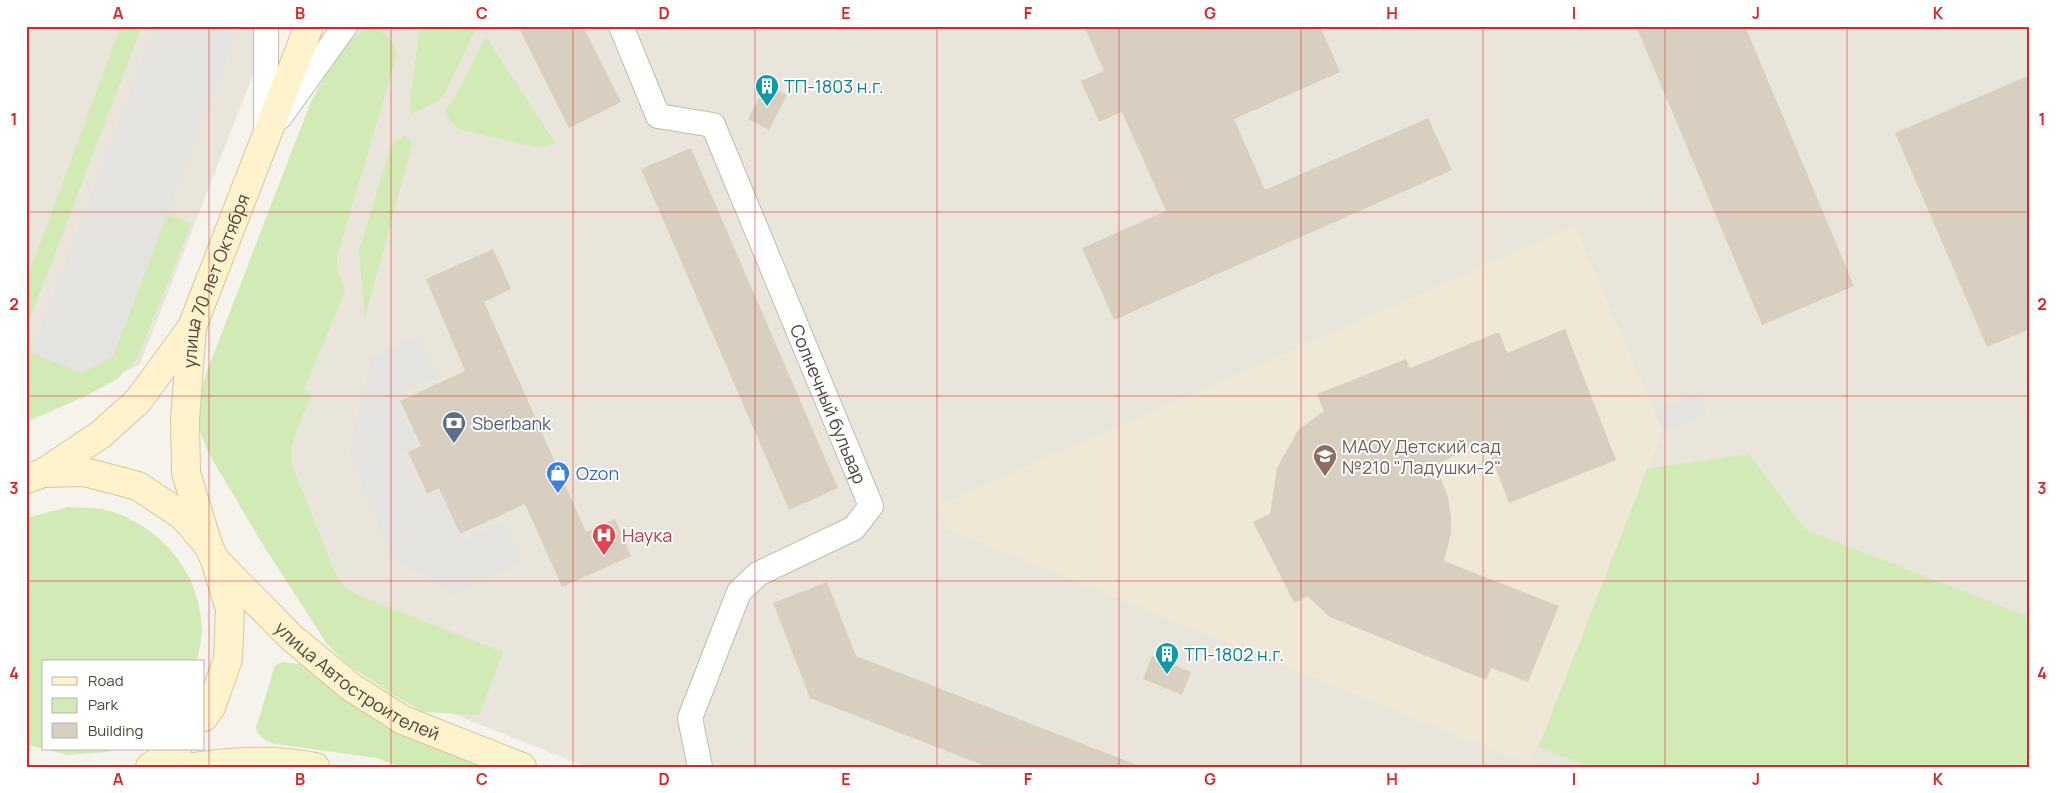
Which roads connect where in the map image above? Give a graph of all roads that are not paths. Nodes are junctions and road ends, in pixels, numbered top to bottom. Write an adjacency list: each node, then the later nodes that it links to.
1 (266, 26): 5 (street)
2 (309, 26): 5 (main road, улица 70 лет Октября)
3 (345, 26): 5 (street)
4 (621, 26): 15 (street, Солнечный бульвар)
5 (266, 137): 6 (main road, улица 70 лет Октября)
6 (192, 327): 7 (main road); 8 (main road, улица 70 лет Октября)
7 (32, 477): 8 (main road, улица Автостроителей)
8 (211, 553): 9 (main road, улица 70 лет Октября); 14 (main road, улица Автостроителей)
9 (205, 716)
10 (176, 750): 11 (main road)
11 (150, 767)
12 (194, 767): 13 (main road)
13 (315, 767)
14 (522, 767)
15 (700, 767)

